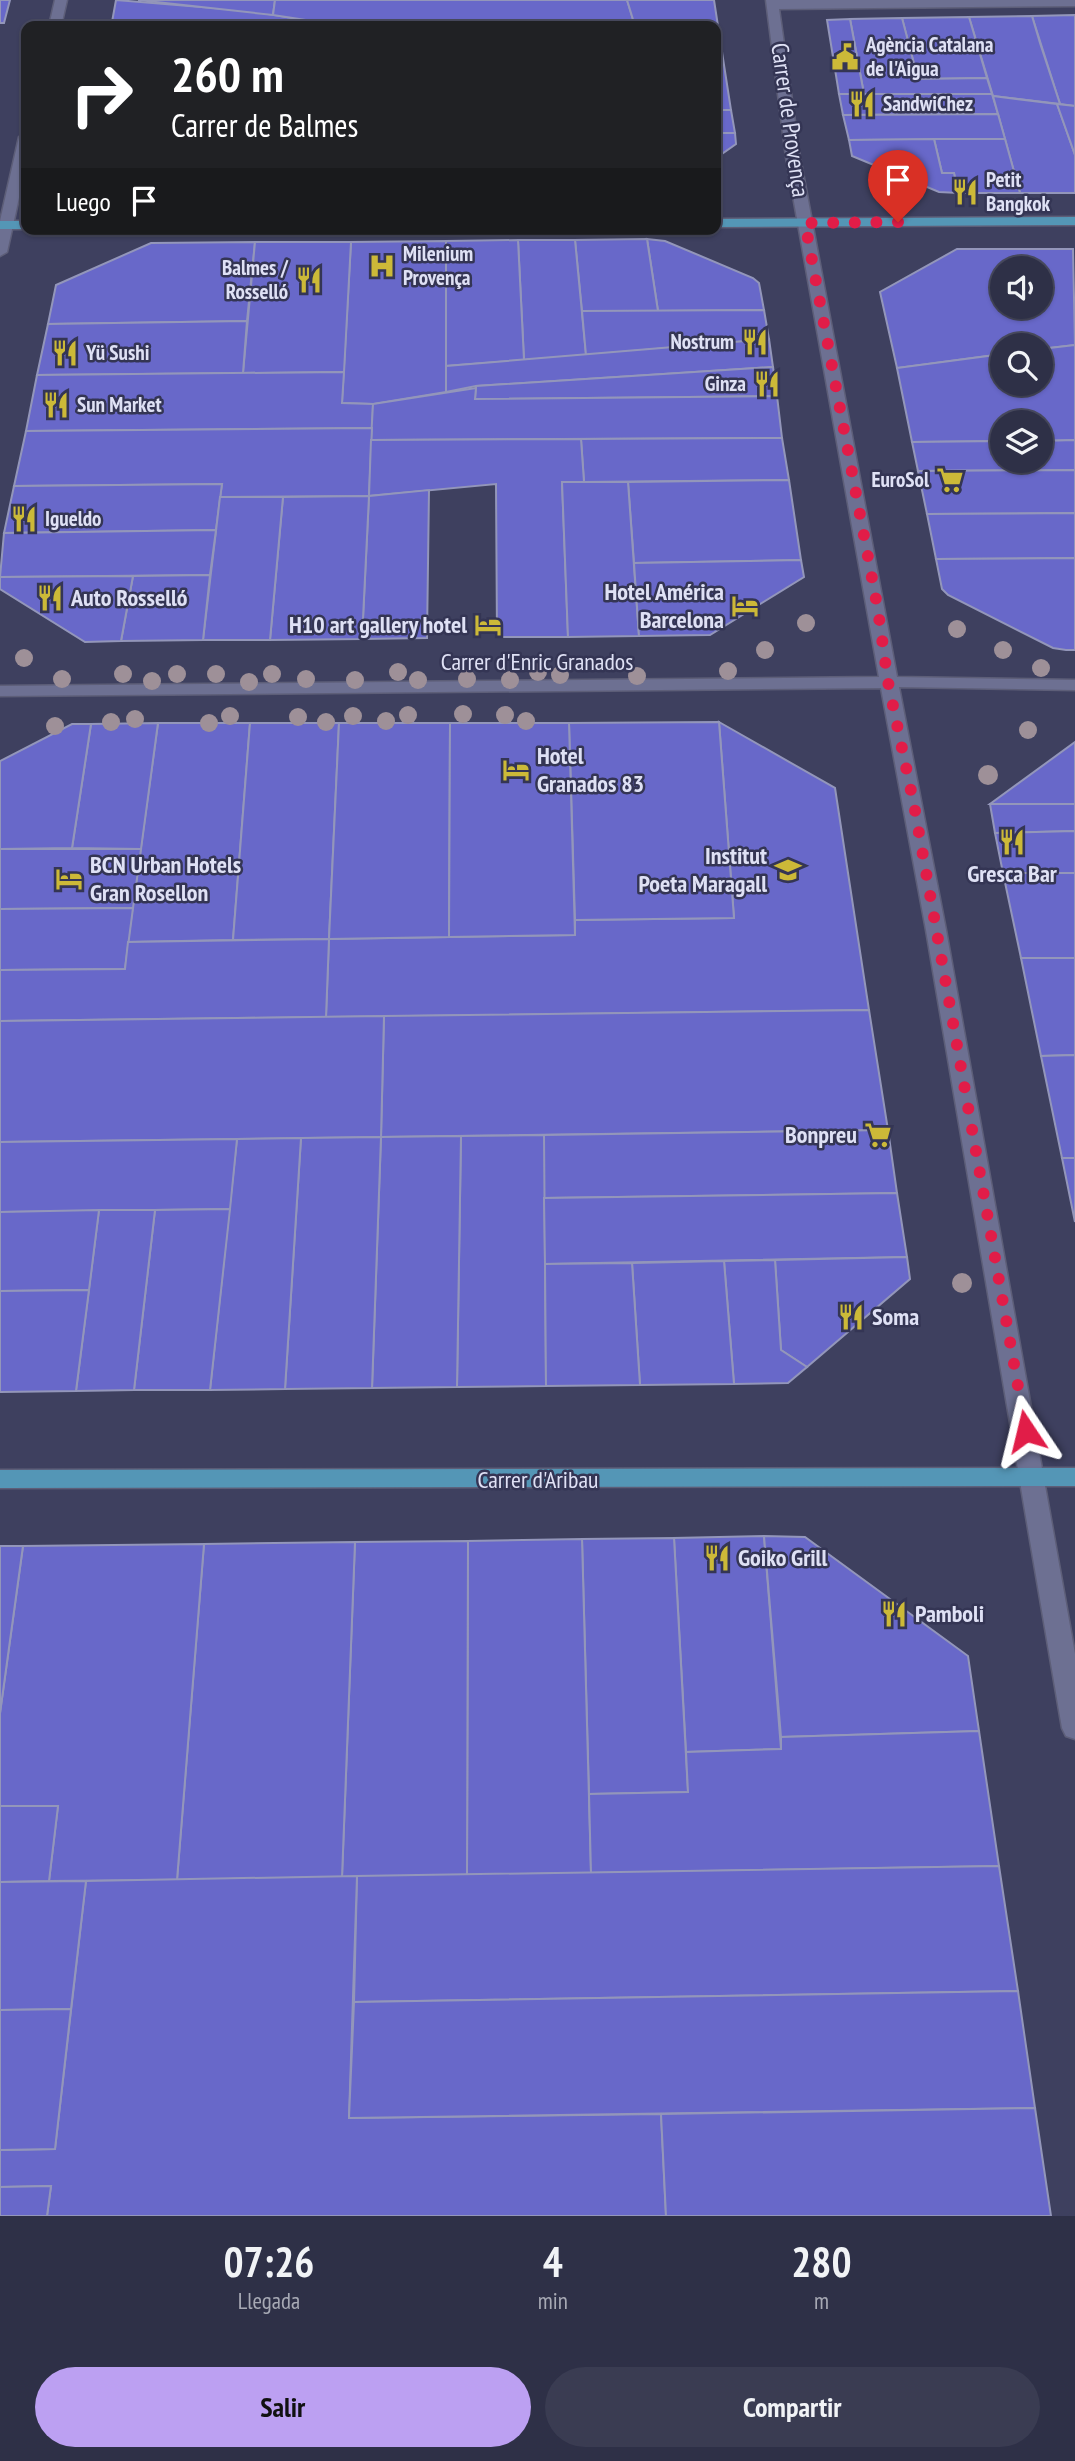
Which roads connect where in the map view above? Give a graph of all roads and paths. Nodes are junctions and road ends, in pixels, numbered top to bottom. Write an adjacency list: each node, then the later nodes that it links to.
1 (61, 0): 4 (street)
2 (772, 2): 3 (street); 8 (street, Carrer de Provença)
3 (1075, 2)
4 (56, 21)
5 (21, 157): 9 (street)
6 (1075, 221): 8 (main road)
7 (721, 223): 8 (main road)
8 (805, 223): 11 (street, Carrer de Provença)
9 (4, 225): 10 (street)
10 (0, 252)
11 (888, 682): 12 (street, Carrer d'Enric Granados); 13 (street, Carrer d'Enric Granados); 16 (street, Carrer de Provença)
12 (1075, 685)
13 (0, 691)
14 (1075, 1478): 16 (main road, Carrer d'Aribau)
15 (0, 1479): 16 (main road, Carrer d'Aribau)
16 (1035, 1480): 17 (street, Carrer de Provença)
17 (1075, 1728)

